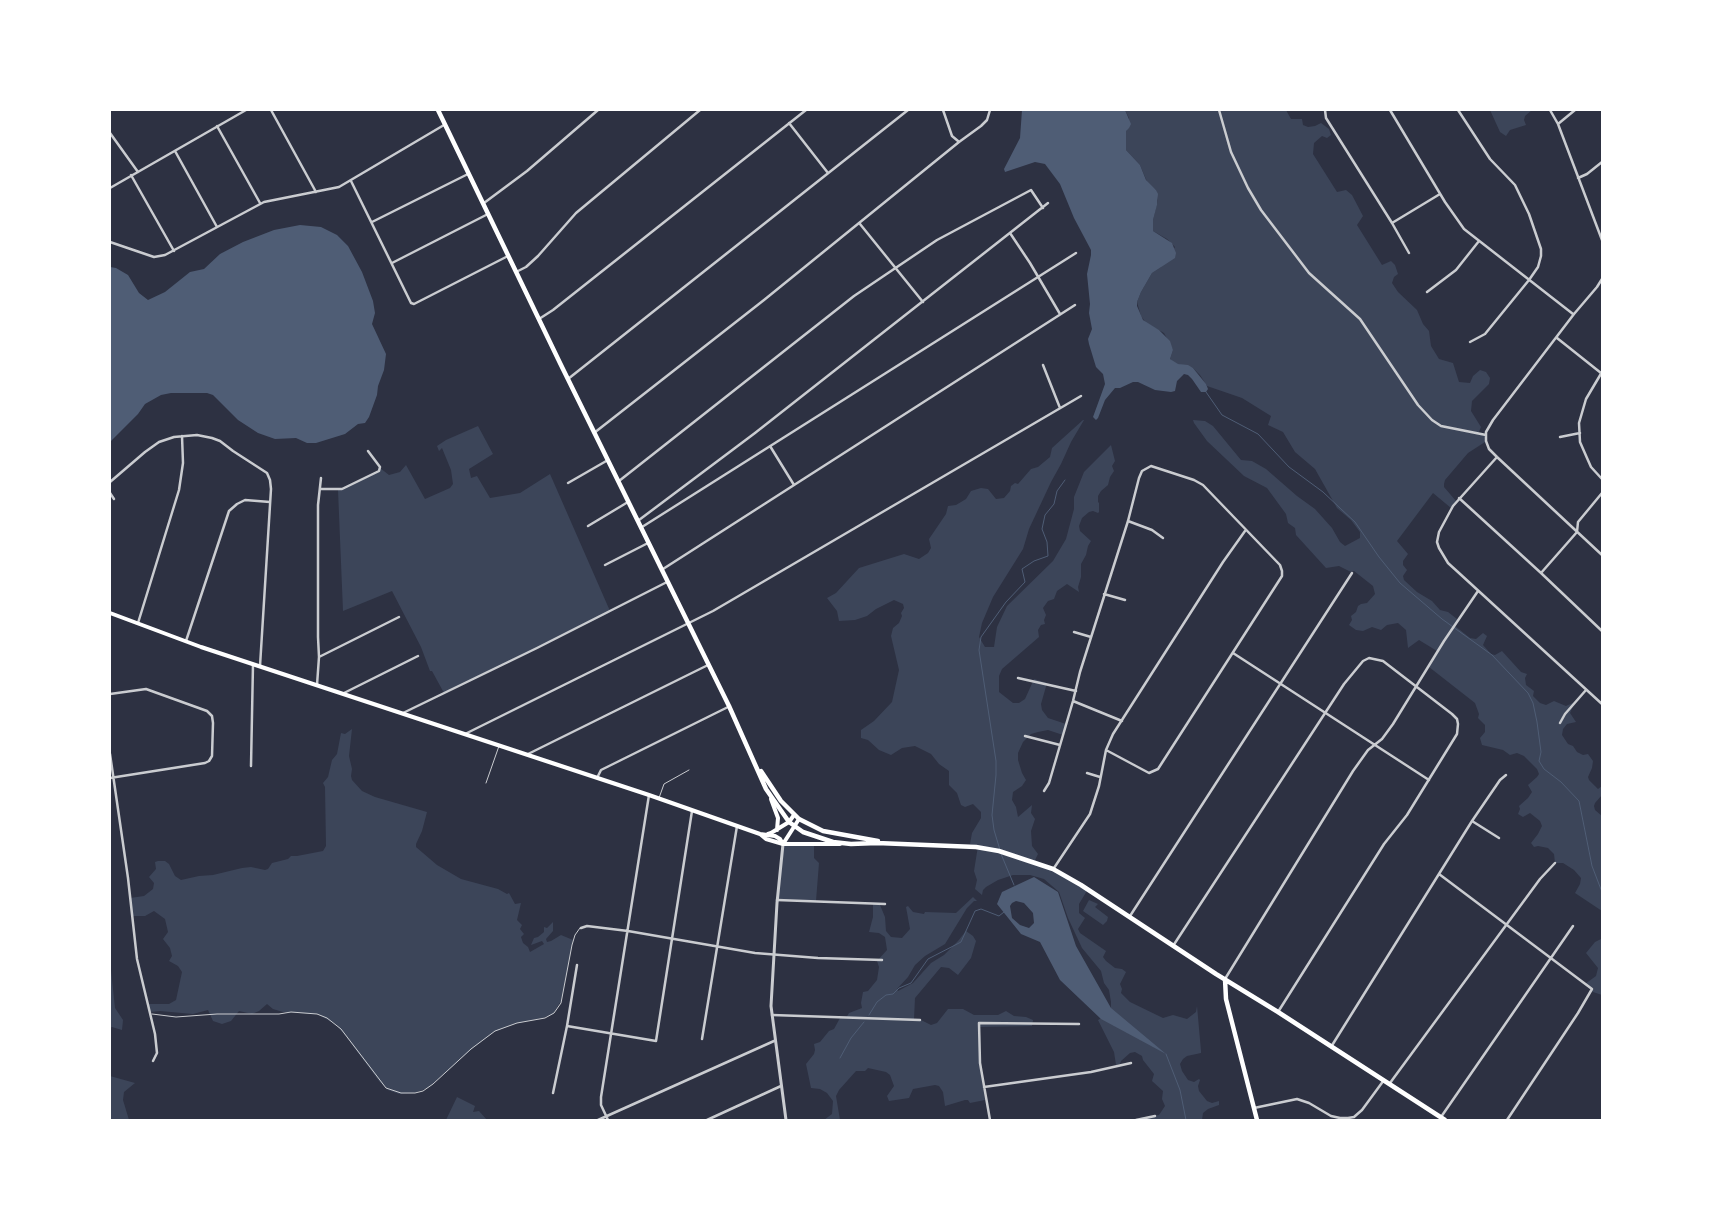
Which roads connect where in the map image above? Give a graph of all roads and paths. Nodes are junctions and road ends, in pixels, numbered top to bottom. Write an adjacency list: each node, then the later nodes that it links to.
1 (246, 110): 19 (street)
2 (271, 110): 31 (street)
3 (438, 110): 18 (main road)
4 (598, 110): 34 (street)
5 (700, 110): 53 (street)
6 (806, 110): 16 (street)
7 (908, 110): 25 (street)
8 (943, 110): 21 (street)
9 (990, 110): 21 (street)
10 (1219, 110): 72 (street)
11 (1324, 110): 39 (street)
12 (1390, 110): 32 (street)
13 (1458, 110): 56 (street)
14 (1550, 110): 17 (street)
15 (1575, 110): 17 (street)
16 (789, 123): 25 (street); 62 (street)
17 (1558, 124): 28 (street)
18 (444, 125): 26 (main road); 29 (street)
19 (218, 126): 22 (street); 33 (street)
20 (110, 133): 24 (street)
21 (959, 142): 40 (street)
22 (174, 151): 24 (street); 41 (street)
23 (1602, 162): 28 (street)
24 (138, 172): 27 (street)
25 (828, 173): 67 (street)
26 (468, 174): 34 (main road); 38 (street)
27 (131, 175): 30 (street); 47 (street)
28 (1578, 178): 42 (street)
29 (350, 181): 31 (street); 38 (street)
30 (110, 188)
31 (316, 192): 33 (street)
32 (1440, 194): 39 (street); 45 (street)
33 (260, 204): 41 (street)
34 (483, 204): 37 (main road)
35 (1048, 204): 36 (street)
36 (1043, 208): 43 (street); 52 (street)
37 (488, 214): 50 (main road); 51 (street)
38 (372, 222): 51 (street)
39 (1392, 223): 49 (street)
40 (860, 224): 52 (street); 70 (street)
41 (217, 227): 47 (street)
42 (1600, 230): 44 (street)
43 (1010, 233): 54 (street); 58 (street)
44 (1602, 240)
45 (1479, 241): 56 (street); 57 (street)
46 (110, 242): 47 (street)
47 (174, 251)
48 (1076, 253): 54 (street)
49 (1408, 253)
50 (508, 256): 51 (street); 53 (main road)
51 (392, 263)
52 (895, 268): 58 (street); 82 (street)
53 (516, 272): 62 (main road)
54 (1038, 278): 60 (street); 75 (street)
55 (1602, 279): 61 (street)
56 (1529, 280): 61 (street); 64 (street)
57 (1427, 292)
58 (923, 302): 92 (street)
59 (1075, 305): 60 (street)
60 (1060, 314): 84 (street)
61 (1574, 314): 63 (street)
62 (539, 319): 67 (main road)
63 (1557, 338): 66 (street); 72 (street)
64 (1470, 342)
65 (1043, 366): 69 (street)
66 (1602, 372): 71 (street)
67 (568, 379): 70 (main road)
68 (1081, 396): 69 (street)
69 (1060, 408): 112 (street)
70 (594, 433): 78 (main road)
71 (1580, 433): 74 (street); 80 (street)
72 (1486, 435): 77 (street)
73 (182, 436): 81 (street); 90 (street); 111 (street)
74 (1560, 437)
75 (770, 446): 84 (street); 95 (street)
76 (368, 451): 85 (street)
77 (1497, 457): 88 (street); 97 (street)
78 (608, 460): 82 (main road); 83 (street)
79 (321, 478): 85 (street)
80 (1602, 479)
81 (110, 482)
82 (618, 482): 91 (main road)
83 (568, 483)
84 (794, 485): 102 (street)
85 (320, 489): 118 (street)
86 (1602, 493): 97 (street)
87 (110, 494): 89 (street)
88 (1459, 498): 104 (street); 106 (street)
89 (114, 499)
90 (270, 502): 116 (street); 122 (street)
91 (628, 502): 92 (main road); 94 (street)
92 (638, 521): 95 (main road)
93 (1128, 521): 96 (street); 98 (street); 107 (street)
94 (588, 526)
95 (641, 528): 99 (main road)
96 (1245, 531): 117 (street); 136 (street)
97 (1577, 532): 100 (street); 104 (street)
98 (1162, 538)
99 (648, 542): 101 (street); 102 (main road)
100 (1602, 555)
101 (605, 566)
102 (661, 570): 105 (main road)
103 (1352, 573): 124 (street)
104 (1542, 573): 113 (street)
105 (667, 582): 112 (main road); 135 (street)
106 (1478, 591): 126 (street); 128 (street)
107 (1104, 594): 108 (street); 115 (street)
108 (1125, 600)
109 (110, 613): 111 (main road)
110 (399, 617): 118 (street)
111 (138, 623): 116 (main road)
112 (688, 624): 121 (main road); 138 (street)
113 (1602, 630)
114 (1074, 632): 115 (street)
115 (1091, 637): 127 (street)
116 (186, 641): 120 (main road)
117 (1233, 653): 124 (street); 143 (street)
118 (319, 656): 125 (street)
119 (418, 656): 130 (street)
120 (253, 664): 122 (main road); 147 (street)
121 (708, 665): 133 (main road); 145 (street)
122 (260, 666): 125 (main road)
123 (1018, 678): 127 (street)
124 (1280, 684): 134 (street); 179 (street)
125 (317, 685): 130 (main road)
126 (1417, 686): 134 (street); 140 (street); 154 (street)
127 (1076, 690): 131 (street)
128 (1586, 690): 132 (street); 137 (street)
129 (110, 694): 151 (street)
130 (343, 694): 135 (main road)
131 (1073, 701): 136 (street); 141 (street)
132 (1602, 704)
133 (729, 706): 146 (main road); 153 (street)
134 (1326, 713): 140 (street); 185 (street)
135 (402, 714): 138 (main road)
136 (1122, 721): 143 (street)
137 (1560, 723)
138 (464, 734): 142 (main road)
139 (1025, 736): 141 (street)
140 (1375, 744): 154 (street); 191 (street)
141 (1060, 745): 156 (street)
142 (499, 746): 145 (main road); 155 (lane)
143 (1106, 750): 152 (street)
144 (110, 754): 151 (street)
145 (527, 755): 153 (main road)
146 (756, 763): 158 (main road); 161 (main road)
147 (251, 766)
148 (689, 770): 159 (lane)
149 (1087, 774): 152 (street)
150 (1506, 775): 163 (street)
151 (112, 777): 193 (street)
152 (1100, 777): 175 (street)
153 (597, 778): 157 (main road)
154 (1429, 780): 192 (street)
155 (486, 783)
156 (1044, 791)
157 (649, 795): 159 (main road); 183 (street)
158 (770, 797): 164 (main road); 167 (main road)
159 (659, 798): 160 (main road)
160 (693, 810): 165 (main road); 184 (street)
161 (794, 815): 162 (main road); 164 (main road)
162 (799, 819): 166 (main road); 171 (main road)
163 (1472, 821): 170 (street); 176 (street)
164 (789, 822): 166 (main road); 167 (main road)
165 (737, 825): 168 (main road); 186 (street)
166 (794, 826): 172 (main road); 173 (main road)
167 (777, 830): 169 (main road)
168 (760, 834): 169 (main road); 172 (main road)
169 (766, 834): 172 (main road)
170 (1499, 838)
171 (892, 843): 173 (main road); 175 (main road)
172 (783, 844): 173 (main road); 177 (street)
173 (847, 844)
174 (1555, 863): 180 (street)
175 (1053, 869): 179 (main road)
176 (1439, 874): 180 (street); 201 (street)
177 (778, 900): 178 (street); 187 (street)
178 (885, 904)
179 (1129, 918): 185 (main road)
180 (1507, 925): 188 (street); 205 (street)
181 (1573, 926): 188 (street)
182 (581, 928): 183 (street); 193 (lane)
183 (628, 931): 184 (street); 198 (street)
184 (672, 939): 186 (street); 198 (street)
185 (1173, 946): 191 (main road)
186 (717, 947): 187 (street); 199 (street)
187 (773, 954): 189 (street); 194 (street)
188 (1551, 958): 212 (street); 220 (street)
189 (882, 960)
190 (577, 965): 197 (street)
191 (1225, 979): 192 (main road); 209 (main road)
192 (1278, 1012): 201 (main road)
193 (150, 1014): 202 (street)
194 (772, 1015): 195 (street); 200 (street)
195 (920, 1020)
196 (1079, 1024): 207 (street)
197 (567, 1026): 198 (street); 208 (street)
198 (611, 1034): 210 (street)
199 (702, 1039)
200 (774, 1041): 206 (street); 210 (street)
201 (1331, 1047): 204 (main road)
202 (153, 1061)
203 (1131, 1063): 207 (street)
204 (1384, 1080): 205 (main road); 209 (street)
205 (1389, 1084): 212 (main road)
206 (781, 1086): 215 (street); 216 (street)
207 (984, 1087): 217 (street)
208 (553, 1093)
209 (1254, 1108): 219 (main road)
210 (606, 1116): 213 (street); 214 (street)
211 (1155, 1116): 218 (street)
212 (1443, 1119)
213 (598, 1120)
214 (608, 1120)
215 (707, 1120)
216 (786, 1120)
217 (990, 1120)
218 (1136, 1120)
219 (1257, 1120)
220 (1507, 1120)

